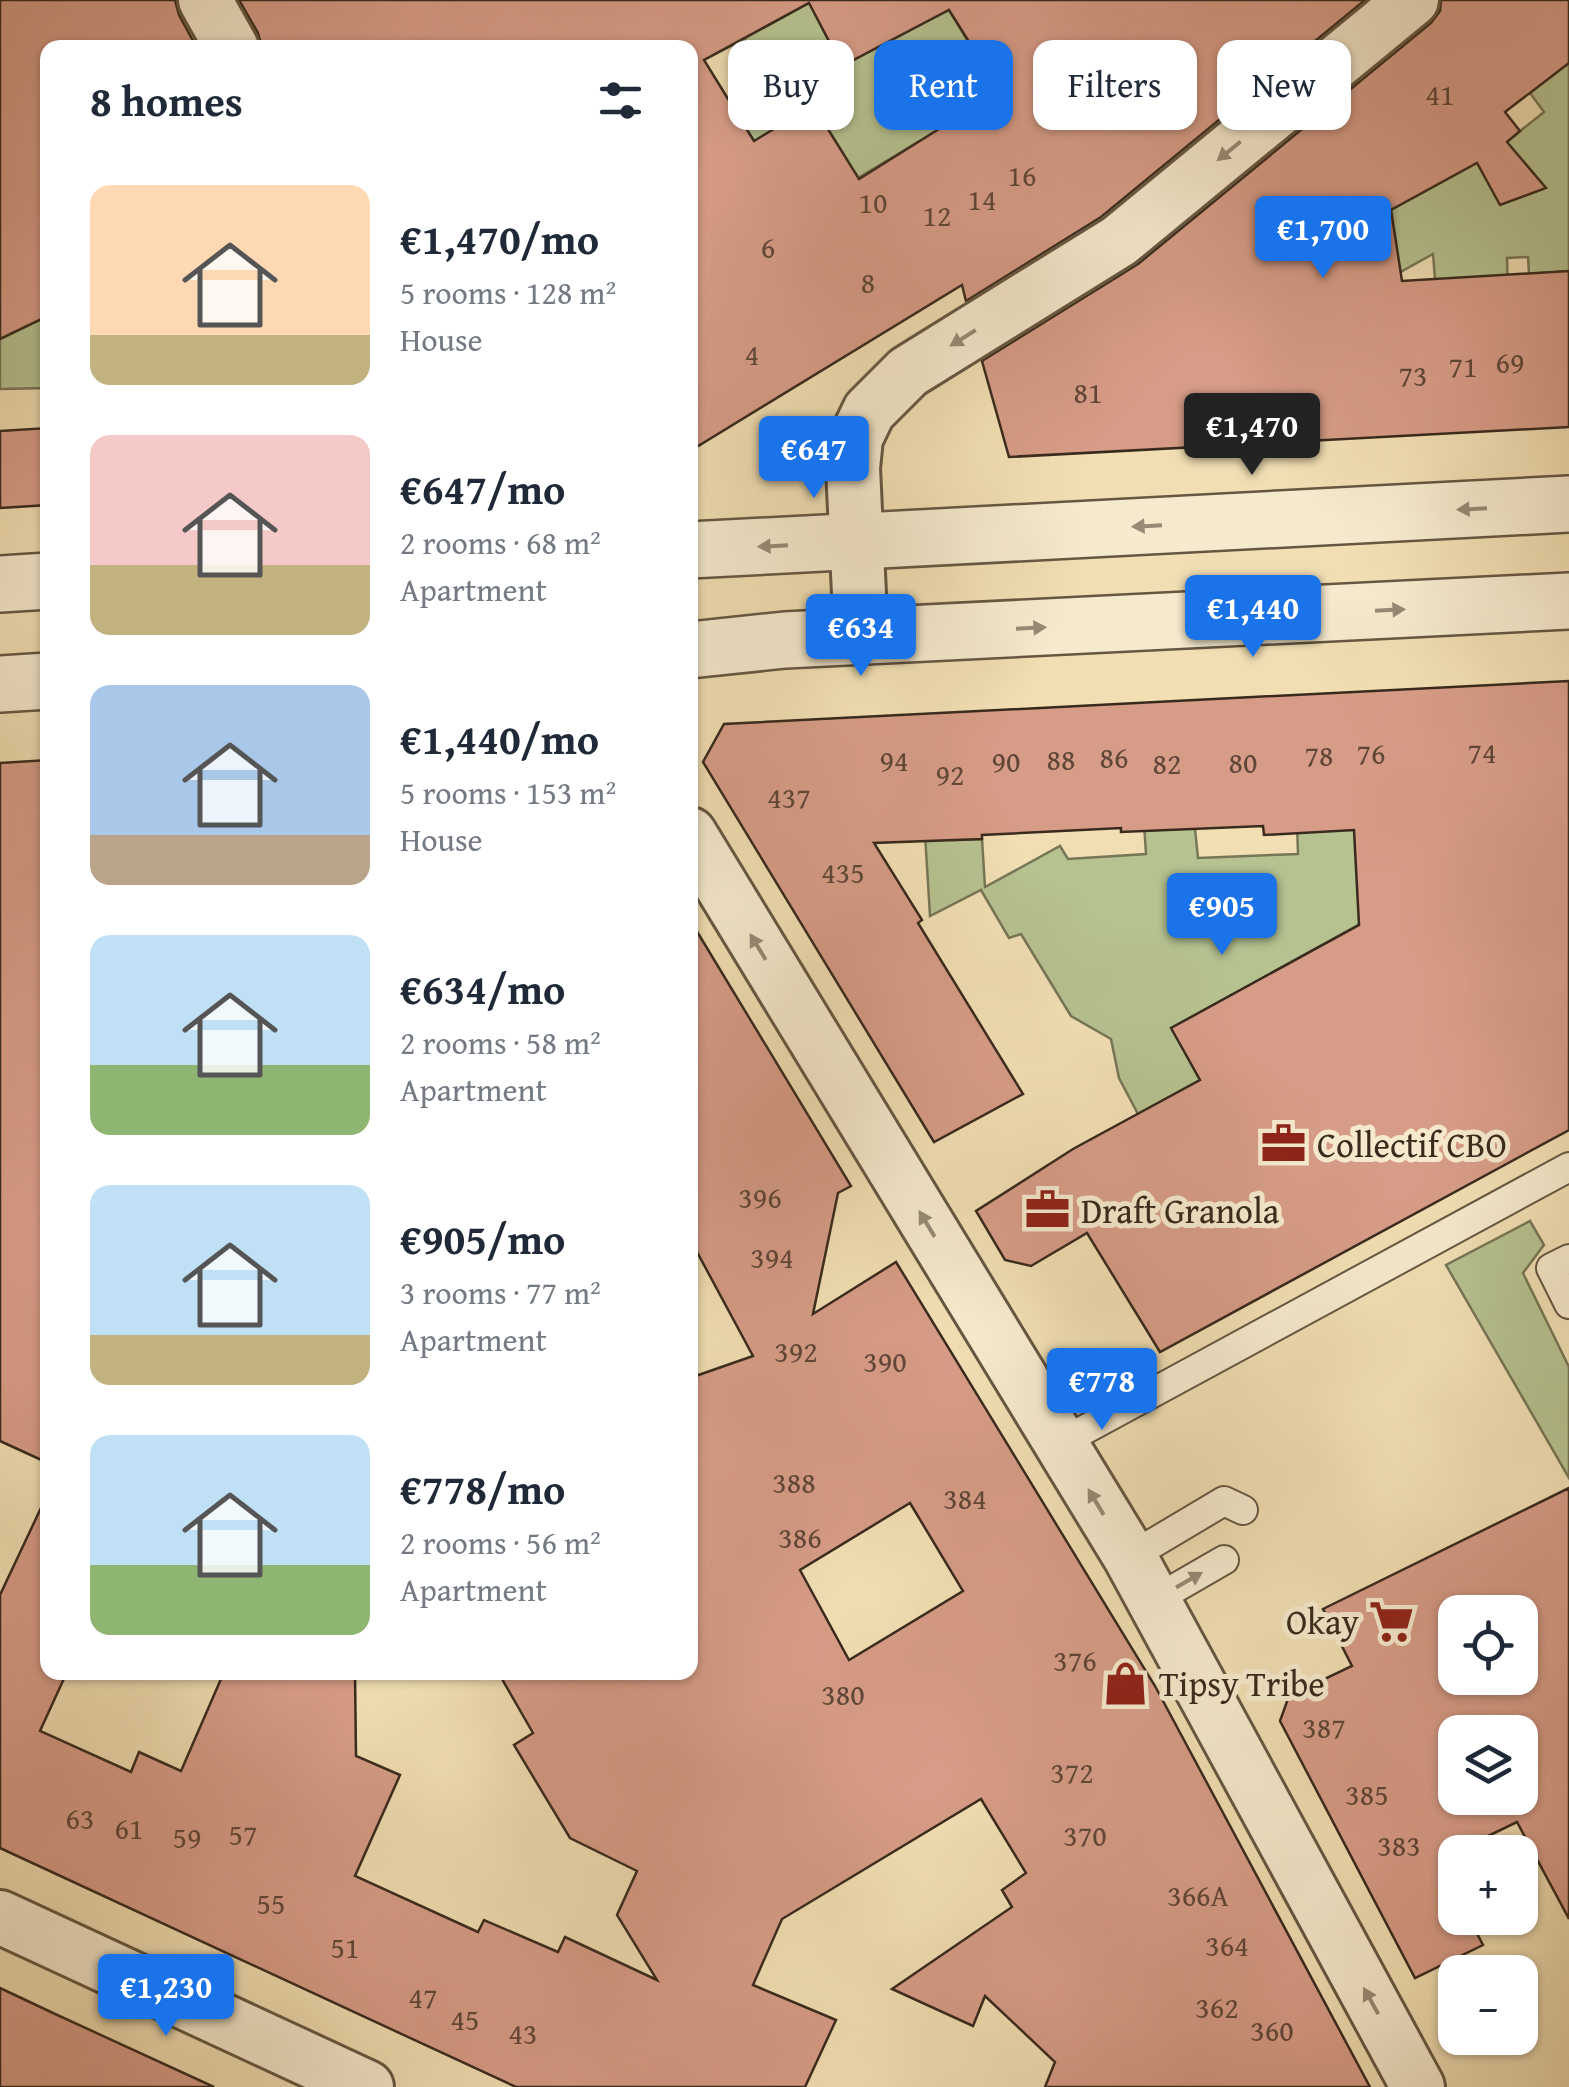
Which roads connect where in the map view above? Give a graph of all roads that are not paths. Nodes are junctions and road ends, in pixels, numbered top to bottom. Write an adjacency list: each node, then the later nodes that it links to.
1 (205, 0): 3 (street)
2 (1412, 0): 5 (street, one-way to 5)
3 (228, 40)
4 (1569, 504): 5 (street, one-way to 5)
5 (854, 542): 6 (street, one-way to 6); 10 (street)
6 (698, 550)
7 (40, 582): 8 (street)
8 (0, 584)
9 (1569, 601): 10 (street, one-way to 9)
10 (861, 636): 11 (street)
11 (698, 649)
12 (40, 682): 13 (street)
13 (0, 684)
14 (698, 847): 18 (street, one-way to 14)
15 (1569, 1166): 18 (lane)
16 (1569, 1259): 17 (lane)
17 (1569, 1304)
18 (1060, 1443): 21 (street, one-way to 18)
19 (1243, 1510): 21 (lane)
20 (1224, 1560): 21 (lane, one-way to 20)
21 (1142, 1579): 24 (street, one-way to 21)
22 (0, 1917): 23 (street)
23 (367, 2087)
24 (1418, 2087)

